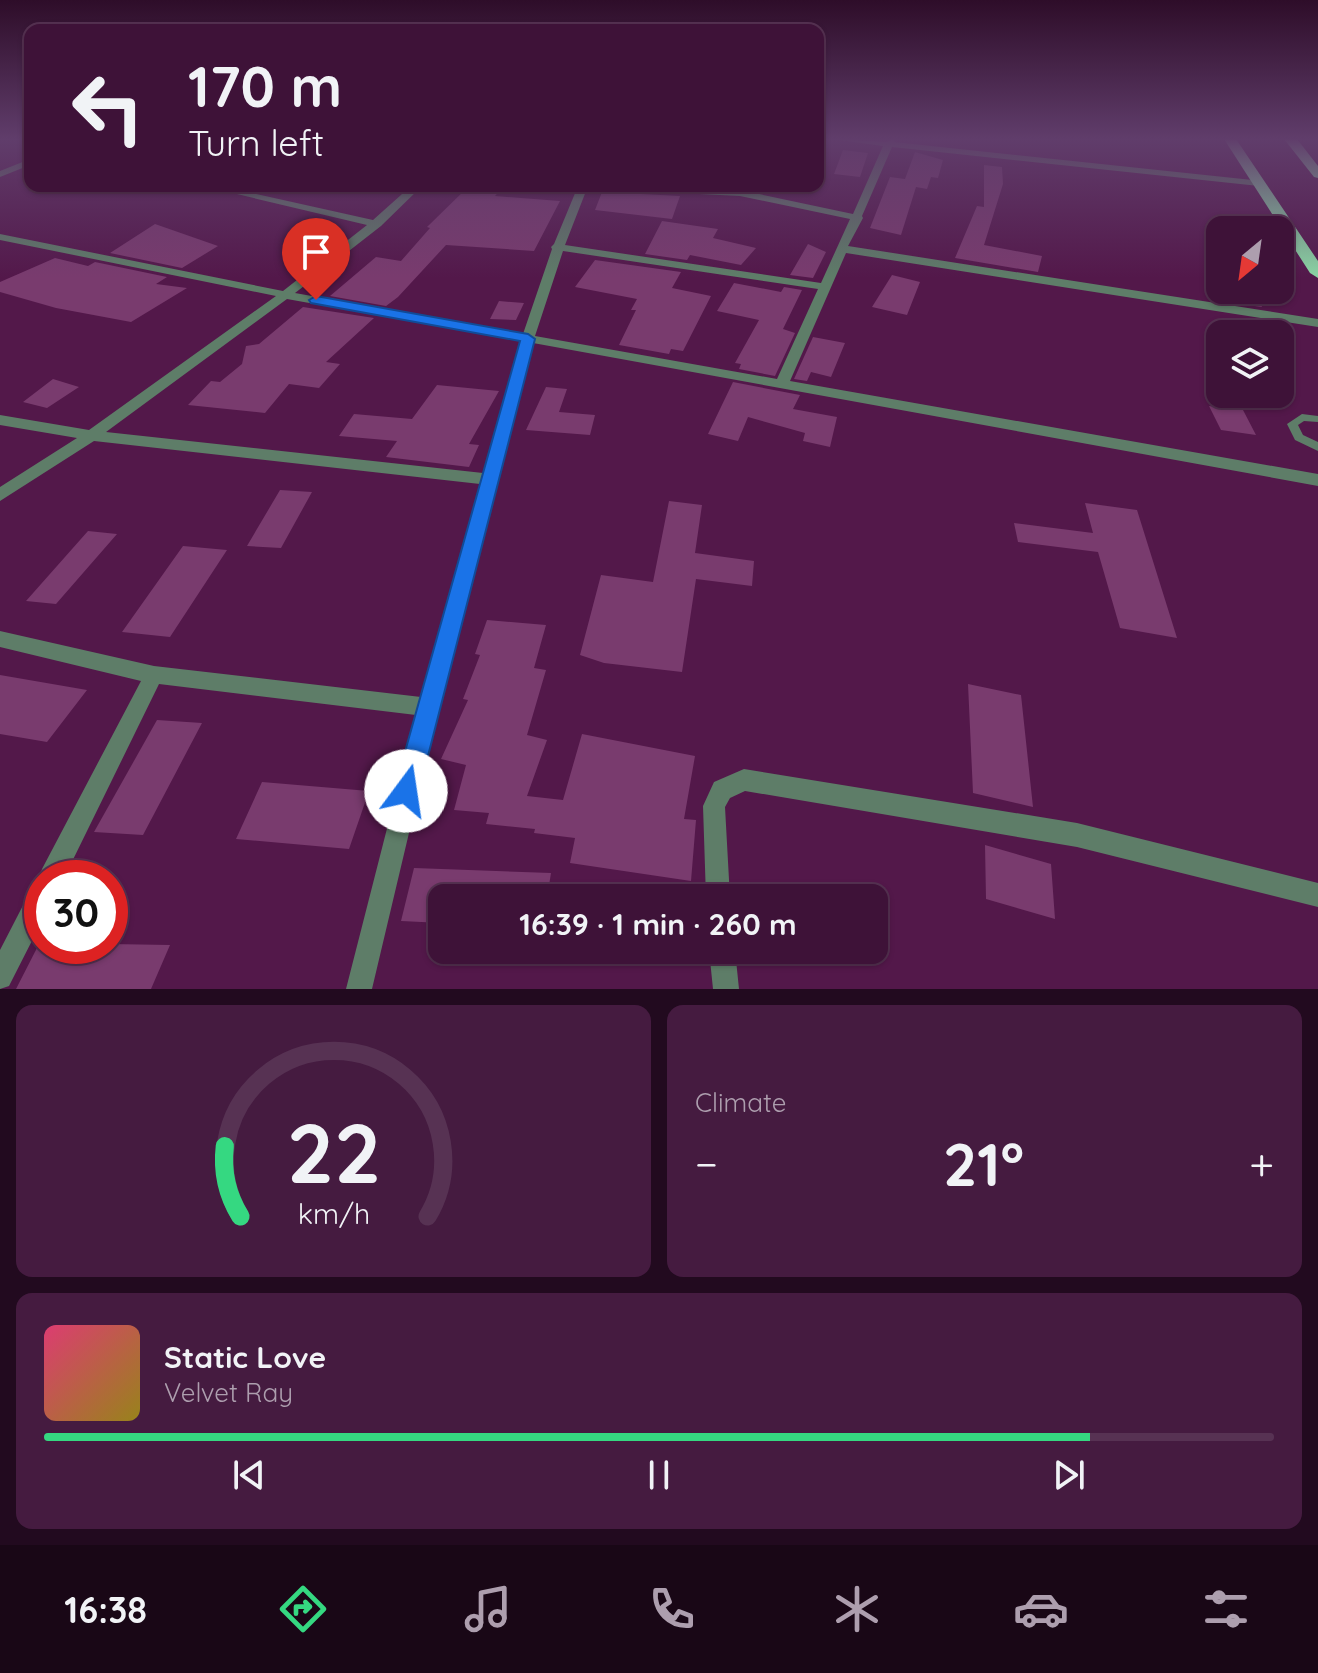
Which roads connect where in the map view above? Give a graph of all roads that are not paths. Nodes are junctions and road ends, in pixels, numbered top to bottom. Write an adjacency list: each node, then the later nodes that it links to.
1 (872, 185): 7 (street)
2 (1260, 185): 12 (highway)
3 (235, 192): 8 (street)
4 (411, 192): 8 (street)
5 (580, 192): 10 (street)
6 (720, 192): 7 (street)
7 (858, 218): 11 (street)
8 (377, 224): 14 (street)
9 (4, 241): 14 (street)
10 (556, 247): 13 (street); 16 (street)
11 (844, 249): 13 (street); 15 (street)
12 (1318, 273)
13 (826, 287): 17 (street)
14 (286, 295): 16 (street); 20 (street)
15 (1318, 323)
16 (528, 339): 17 (street); 22 (street)
17 (781, 385): 23 (street)
18 (1318, 419): 21 (lane)
19 (0, 420): 20 (street)
20 (95, 436): 22 (street); 24 (street)
21 (1318, 447)
22 (489, 479): 27 (street)
23 (1318, 480)
24 (0, 495)
25 (0, 639): 26 (street)
26 (154, 675): 27 (street); 28 (street)
27 (427, 707): 34 (street)
28 (60, 860)
29 (717, 884): 30 (street)
30 (1318, 895)
31 (24, 930): 33 (street)
32 (723, 964): 35 (street)
33 (0, 977)
34 (359, 989)
35 (726, 989)

